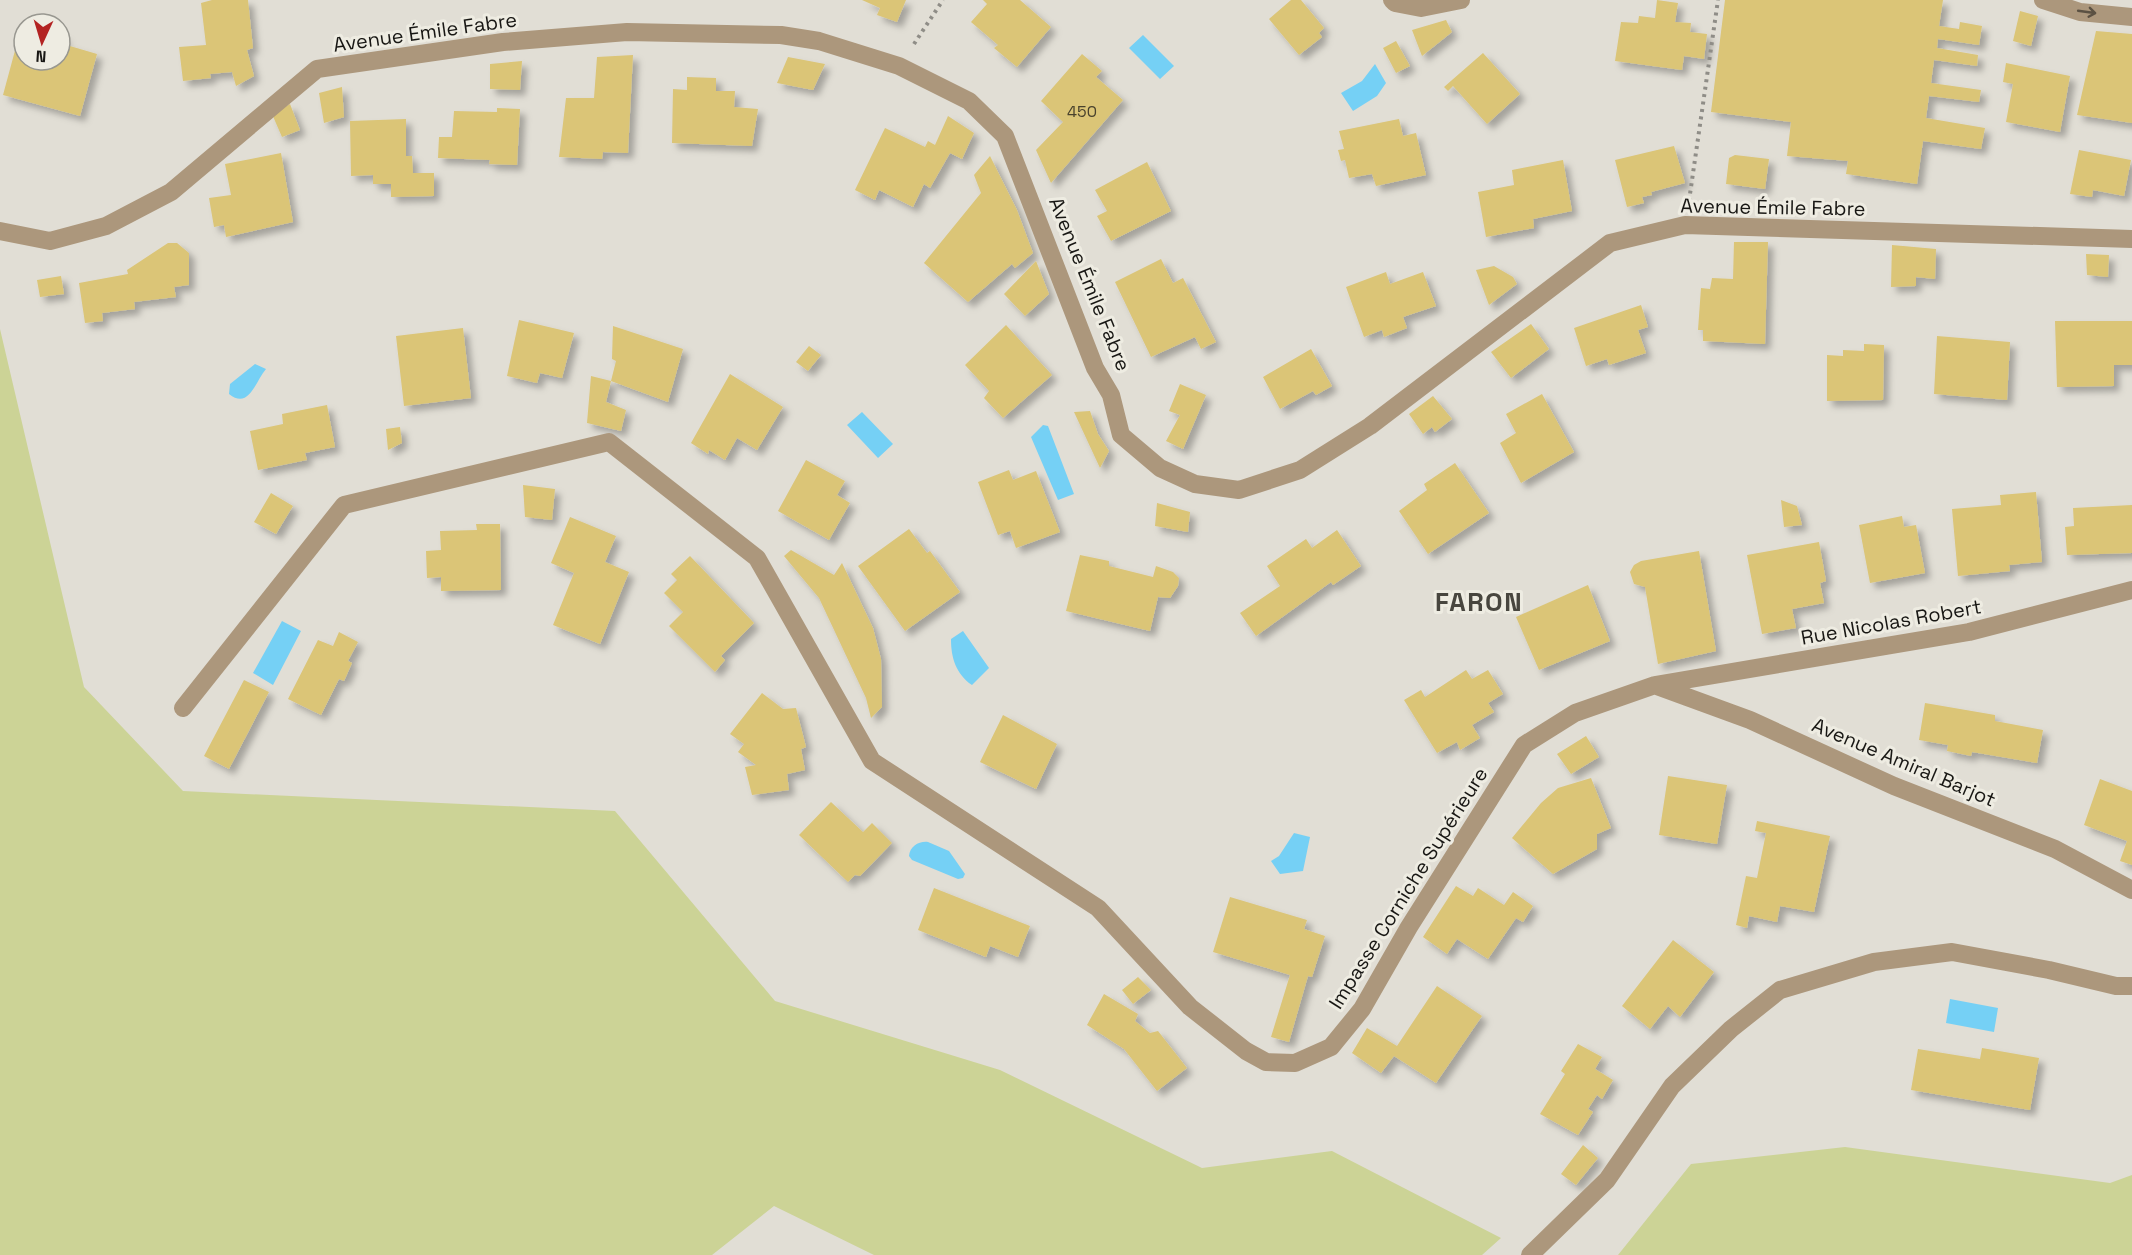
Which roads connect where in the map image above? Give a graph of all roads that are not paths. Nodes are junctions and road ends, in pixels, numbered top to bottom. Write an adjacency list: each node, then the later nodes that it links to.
1 (1392, 0): 2 (street)
2 (1461, 0)
3 (2043, 0): 4 (street, one-way to 4)
4 (2132, 17)
5 (0, 231): 6 (street, Avenue Émile Fabre)
6 (2132, 239)
7 (2132, 590): 8 (street, Rue Nicolas Robert)
8 (1655, 685): 9 (street, Impasse Corniche Supérieure); 10 (street, Avenue Amiral Barjot)
9 (183, 708)
10 (2132, 890)
11 (2132, 986): 12 (street)
12 (1530, 1255)

